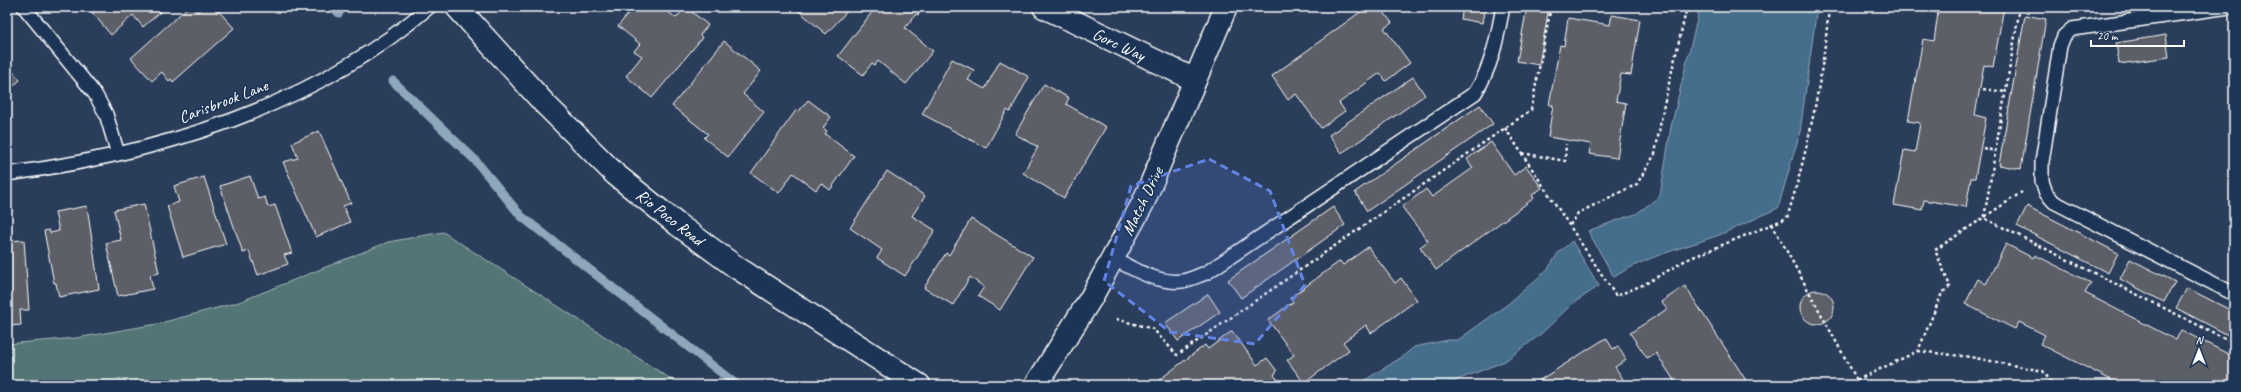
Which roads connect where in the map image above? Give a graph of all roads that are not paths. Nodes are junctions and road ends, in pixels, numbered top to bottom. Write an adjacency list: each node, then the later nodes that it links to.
1 (24, 7): 9 (lane)
2 (429, 7): 9 (lane, Carisbrook Lane)
3 (457, 7): 13 (street, Rio Poco Road)
4 (1044, 7): 8 (street, Gorc Way)
5 (1226, 7): 8 (street, Match Drive)
6 (1503, 7): 11 (lane)
7 (2229, 7): 12 (lane)
8 (1195, 80): 11 (street, Match Drive)
9 (118, 154): 10 (lane, Carisbrook Lane)
10 (7, 174)
11 (1114, 259): 14 (street, Match Drive)
12 (2234, 294)
13 (919, 385)
14 (1036, 385)

